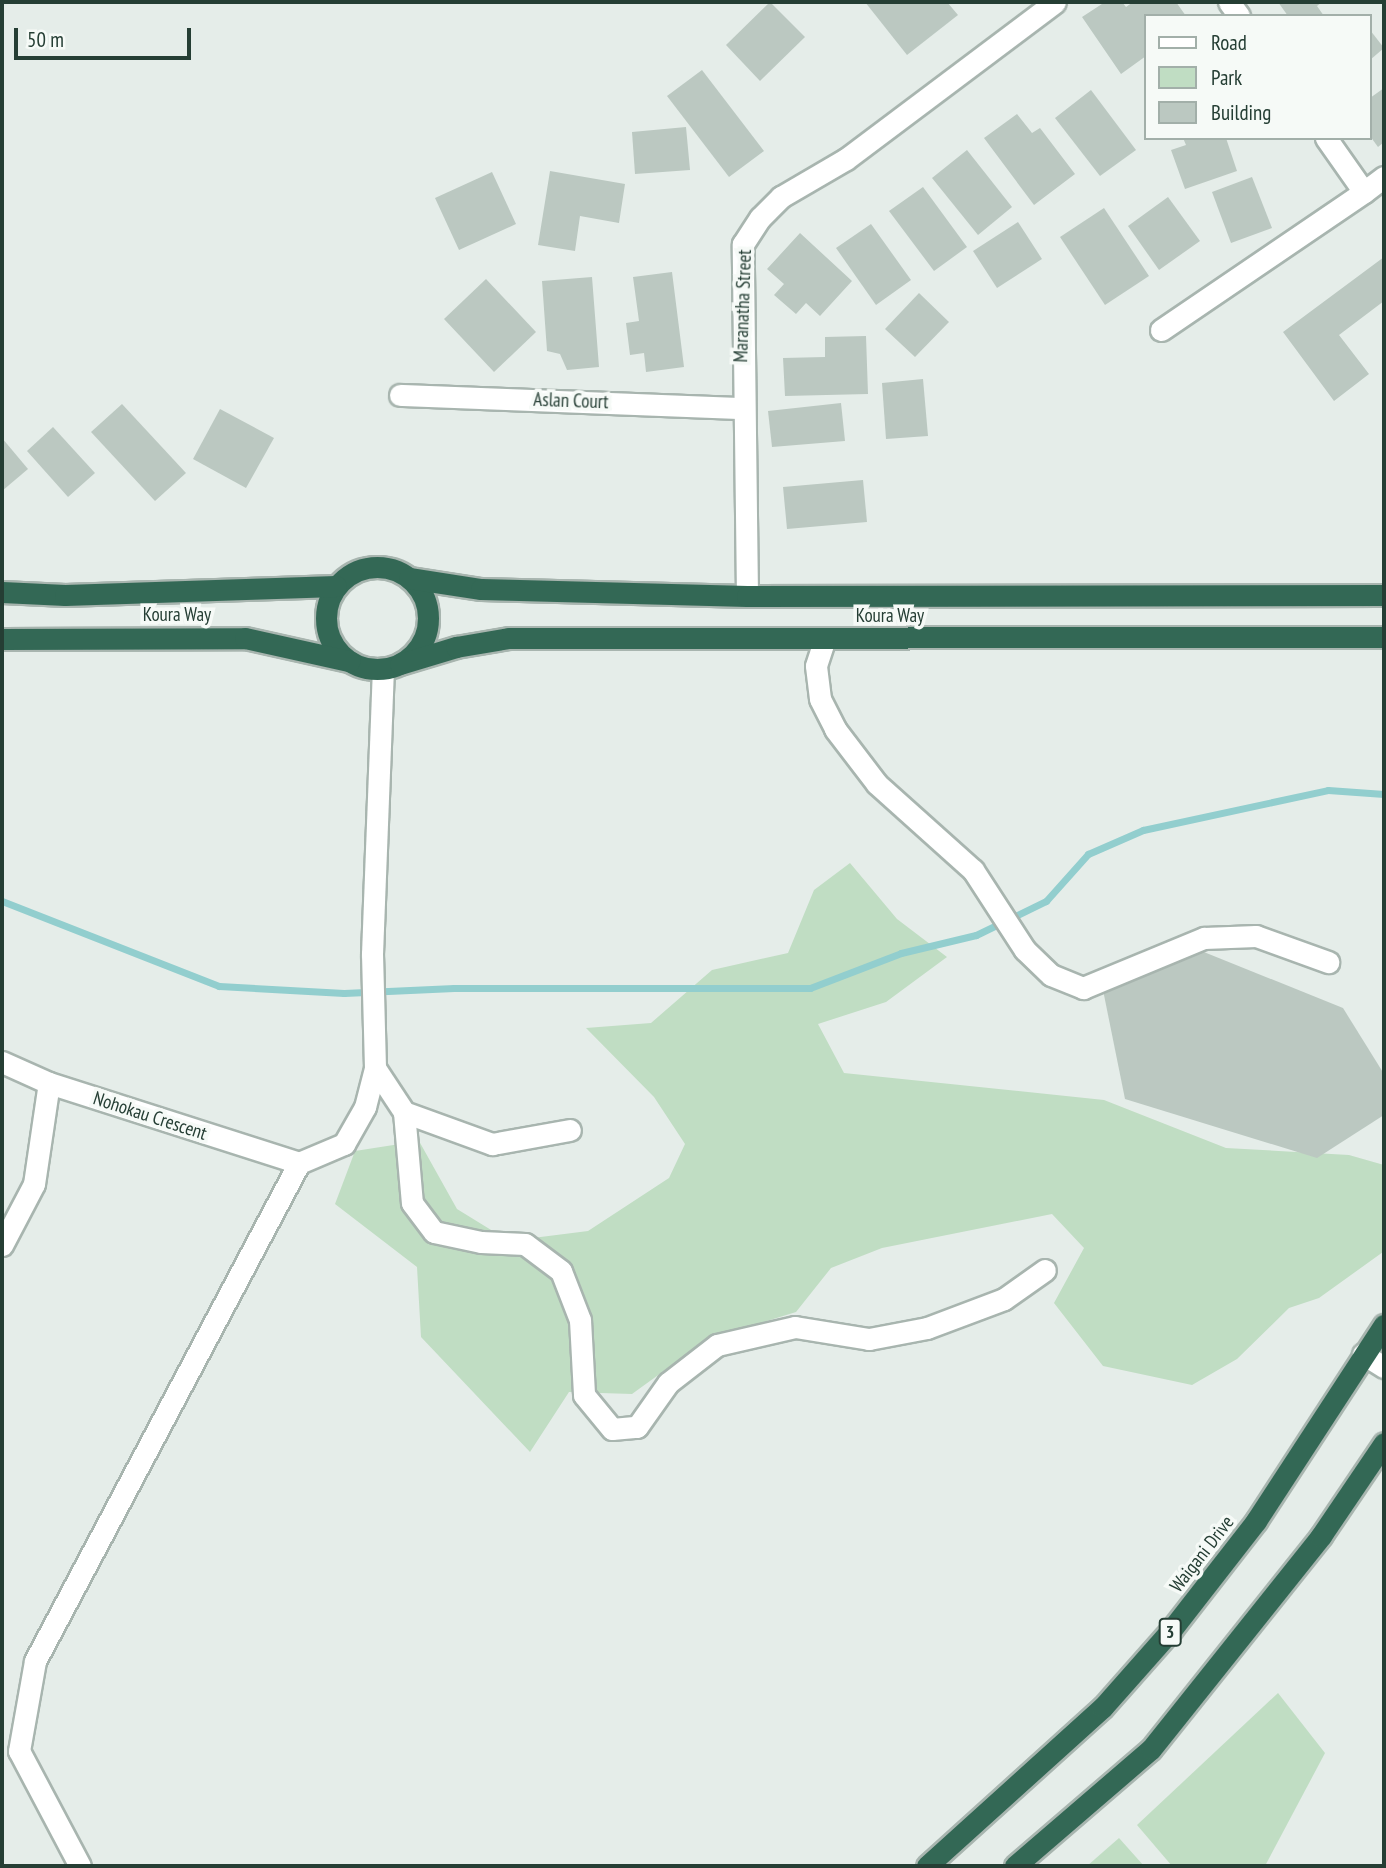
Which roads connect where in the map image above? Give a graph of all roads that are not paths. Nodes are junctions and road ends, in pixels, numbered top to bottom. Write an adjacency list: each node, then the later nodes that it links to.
1 (1055, 2): 7 (street, Maranatha Street)
2 (1326, 140): 4 (street)
3 (1384, 177): 4 (street)
4 (1364, 192): 5 (street)
5 (1161, 330)
6 (400, 395): 7 (street, Aslan Court)
7 (741, 408): 12 (street, Maranatha Street)
8 (409, 578): 9 (highway); 12 (highway, Koura Way); 17 (highway)
9 (336, 586): 10 (highway, Koura Way); 16 (highway)
10 (2, 592)
11 (1384, 595): 12 (highway, Koura Way)
12 (747, 596)
13 (1384, 636): 14 (highway, Koura Way)
14 (825, 638): 17 (highway, Koura Way); 18 (street)
15 (2, 639): 16 (highway, Koura Way)
16 (349, 661): 17 (highway)
17 (391, 666): 20 (street)
18 (1328, 962)
19 (2, 1062): 21 (street, Nohokau Crescent)
20 (375, 1068): 22 (street); 24 (street)
21 (49, 1083): 24 (street, Nohokau Crescent); 25 (street)
22 (404, 1112): 23 (street); 26 (street)
23 (570, 1130)
24 (299, 1163): 31 (street)
25 (2, 1245)
26 (1045, 1270)
27 (1384, 1325): 28 (highway, Waigani Drive / 3)
28 (1363, 1354): 29 (street); 32 (highway, Waigani Drive / 3)
29 (1384, 1367)
30 (1384, 1443): 33 (highway)
31 (80, 1866)
32 (927, 1866)
33 (1015, 1866)

